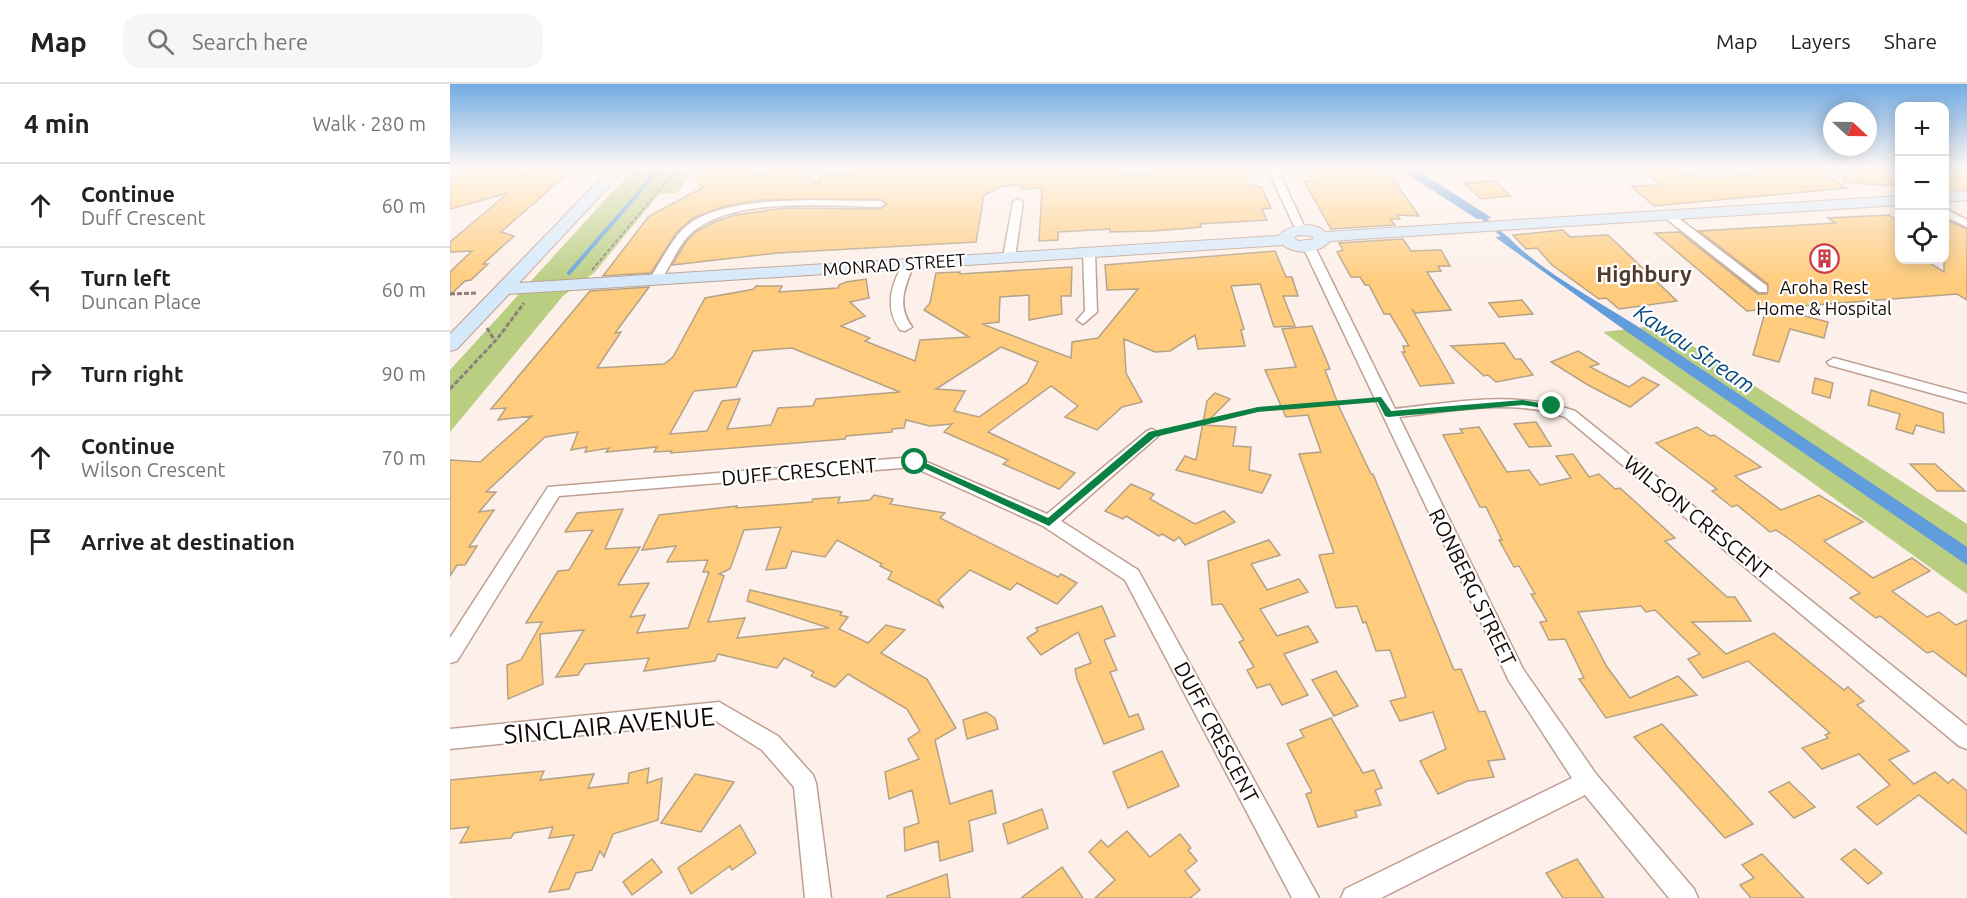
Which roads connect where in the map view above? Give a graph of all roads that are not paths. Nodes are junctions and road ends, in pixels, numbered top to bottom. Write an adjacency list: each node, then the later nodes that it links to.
1 (583, 206): 17 (street)
2 (777, 206): 15 (street)
3 (1017, 206): 13 (street)
4 (1290, 206): 9 (street)
5 (1807, 206): 7 (street)
6 (1949, 214): 8 (street)
7 (1668, 215): 11 (street); 16 (street)
8 (1967, 224)
9 (1301, 230): 10 (street); 11 (street)
10 (1285, 240): 11 (street); 12 (street, MONRAD STREET)
11 (1316, 242): 23 (street, RONBERG STREET)
12 (1089, 252): 13 (street, MONRAD STREET); 18 (street)
13 (1009, 257): 14 (street, MONRAD STREET)
14 (908, 264): 15 (street, MONRAD STREET); 19 (street)
15 (655, 280): 17 (street, MONRAD STREET)
16 (1763, 289)
17 (502, 290): 20 (street)
18 (1083, 320)
19 (905, 327)
20 (450, 345)
21 (1834, 362): 22 (street)
22 (1967, 399)
23 (1385, 406): 28 (street, WILSON CRESCENT); 29 (street, RONBERG STREET)
24 (1152, 434): 25 (street)
25 (1049, 522): 26 (street, DUFF CRESCENT); 31 (street, DUFF CRESCENT)
26 (450, 655)
27 (450, 739): 30 (street, SINCLAIR AVENUE)
28 (1967, 739)
29 (1588, 782): 32 (street); 33 (street, RONBERG STREET)
30 (818, 898)
31 (1306, 898)
32 (1354, 898)
33 (1685, 898)

